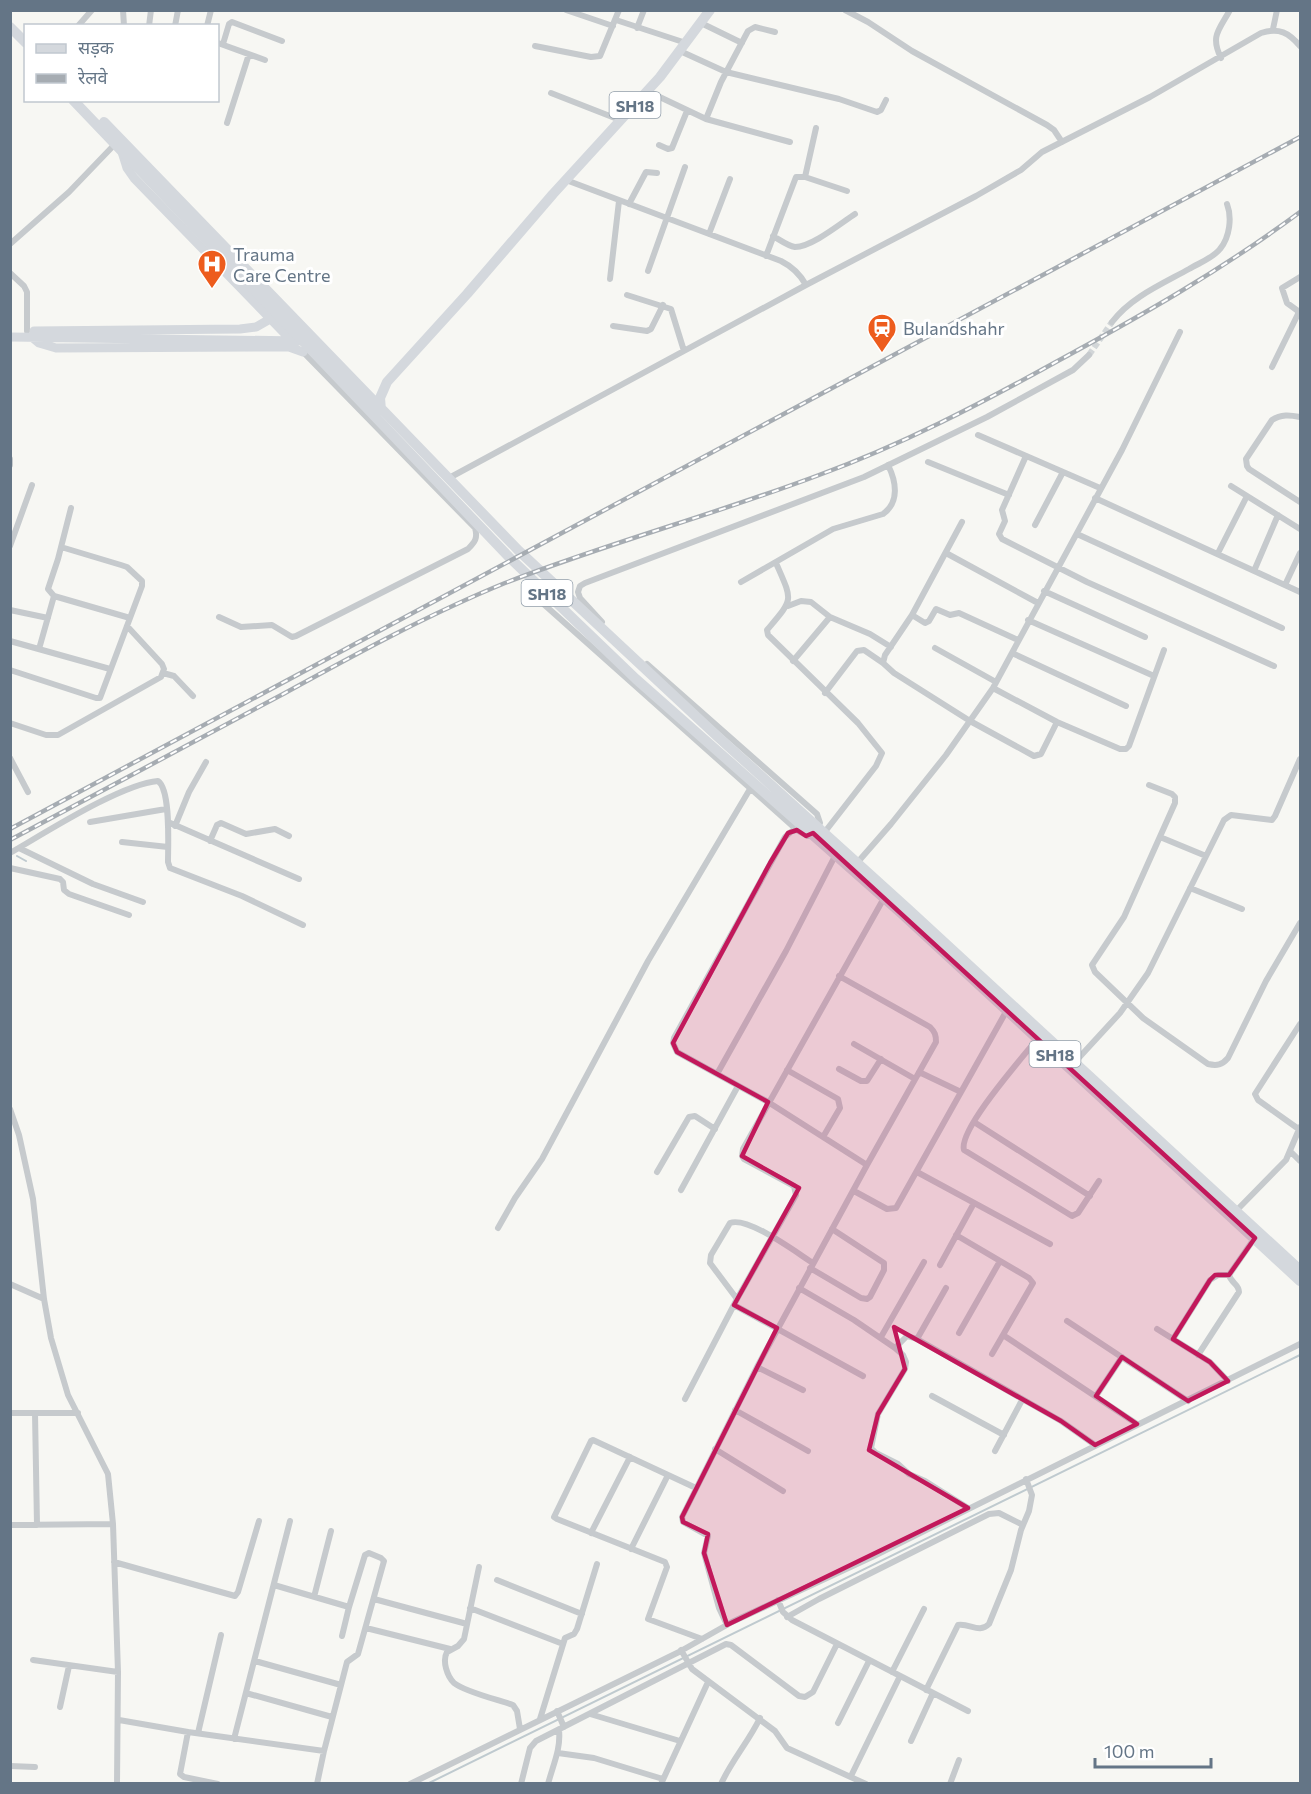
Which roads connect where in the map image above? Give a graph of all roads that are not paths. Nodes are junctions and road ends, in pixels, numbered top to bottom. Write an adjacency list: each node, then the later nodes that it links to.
1 (92, 10): 11 (street)
2 (619, 10): 9 (street)
3 (644, 10): 13 (street)
4 (710, 10): 10 (main road, SH18)
5 (845, 10): 40 (street)
6 (1230, 10): 26 (street)
7 (1277, 10): 14 (street)
8 (569, 11): 9 (street)
9 (614, 23): 13 (street); 21 (street)
10 (701, 23): 19 (street); 23 (main road, SH18)
11 (80, 24)
12 (10, 27): 17 (main road)
13 (637, 27): 23 (street)
14 (1273, 29): 22 (street); 26 (street)
15 (775, 32): 19 (street)
16 (10, 36): 24 (main road)
17 (24, 41)
18 (282, 41): 20 (street)
19 (742, 43): 28 (street)
20 (220, 44): 25 (street)
21 (535, 46)
22 (1300, 46)
23 (683, 47): 28 (street); 29 (main road, SH18)
24 (24, 50)
25 (249, 54): 27 (street); 37 (street)
26 (1221, 58): 40 (street)
27 (265, 60)
28 (726, 72): 31 (street); 35 (street)
29 (647, 91): 34 (street); 36 (main road, SH18)
30 (551, 93): 36 (street)
31 (886, 100)
32 (75, 102): 41 (main road)
33 (85, 102): 41 (main road)
34 (687, 111): 35 (street); 42 (street)
35 (706, 119): 39 (street)
36 (621, 121): 47 (main road, SH18)
37 (226, 123)
38 (816, 128): 45 (street)
39 (790, 142)
40 (1062, 142): 62 (street)
41 (120, 145): 56 (street); 65 (street); 72 (main road); 76 (main road)
42 (659, 145)
43 (685, 167): 53 (street)
44 (657, 173): 50 (street)
45 (805, 177): 48 (street); 55 (street)
46 (730, 179): 54 (street)
47 (566, 180): 49 (street); 76 (main road, SH18)
48 (847, 191)
49 (619, 201): 50 (street); 61 (street)
50 (629, 204): 53 (street)
51 (1227, 204): 66 (street)
52 (855, 214): 55 (street)
53 (668, 219): 54 (street); 58 (street)
54 (709, 234): 57 (street)
55 (773, 236): 57 (street)
56 (10, 244)
57 (766, 256): 62 (street)
58 (648, 271)
59 (10, 273): 70 (street)
60 (1300, 278): 75 (street)
61 (610, 279)
62 (806, 285): 73 (street)
63 (627, 294): 64 (street)
64 (663, 305): 67 (street); 73 (street)
65 (270, 319): 70 (street); 72 (street)
66 (1112, 322)
67 (613, 326)
68 (10, 332): 70 (street)
69 (1180, 332): 88 (street)
70 (32, 335): 71 (street); 72 (street)
71 (10, 337)
72 (302, 347): 117 (street); 156 (main road, SH18)
73 (684, 351): 85 (street)
74 (1089, 355): 83 (street)
75 (1272, 367)
76 (381, 410): 85 (main road, SH18)
77 (1300, 417): 92 (street)
78 (978, 435): 79 (street)
79 (1026, 456): 84 (street); 89 (street)
80 (10, 459): 82 (street)
81 (928, 462): 89 (street)
82 (10, 465)
83 (888, 465): 104 (street); 156 (street)
84 (1063, 472): 88 (street); 96 (street)
85 (448, 478): 156 (main road, SH18)
86 (32, 485): 99 (street)
87 (1231, 486): 90 (street)
88 (1100, 488): 91 (street)
89 (1009, 495): 105 (street)
90 (1247, 496): 94 (street); 102 (street)
91 (1095, 498): 98 (street); 102 (street)
92 (1300, 502)
93 (71, 508): 100 (street)
94 (1278, 515): 97 (street); 106 (street)
95 (962, 522): 101 (street)
96 (1035, 525)
97 (1300, 529)
98 (1077, 534): 105 (street); 123 (street)
99 (10, 546)
100 (61, 547): 111 (street); 120 (street)
101 (946, 553): 113 (street); 116 (street)
102 (1218, 553): 106 (street)
103 (1300, 553): 108 (street)
104 (776, 563): 107 (street); 114 (street)
105 (1058, 567): 109 (street); 134 (street)
106 (1254, 571): 108 (street)
107 (741, 582)
108 (1285, 585): 110 (street)
109 (1044, 591): 113 (street); 124 (street)
110 (1300, 592)
111 (54, 596): 119 (street); 120 (street)
112 (539, 600): 150 (street)
113 (1038, 603): 121 (street)
114 (788, 606): 118 (street); 132 (street)
115 (10, 609): 119 (street)
116 (912, 615): 125 (street); 127 (street)
117 (219, 617)
118 (830, 617): 127 (street); 132 (street)
119 (48, 618): 129 (street)
120 (130, 618): 122 (street)
121 (1028, 620): 125 (street); 138 (street)
122 (127, 626): 135 (street); 137 (street)
123 (1282, 628)
124 (1145, 637)
125 (1018, 640): 131 (street)
126 (10, 641): 129 (street)
127 (891, 647): 133 (street)
128 (935, 648): 139 (street)
129 (39, 649): 135 (street)
130 (1164, 650): 138 (street)
131 (1012, 653): 139 (street); 142 (street)
132 (793, 661): 140 (street)
133 (883, 663): 140 (street); 143 (street)
134 (1274, 666)
135 (110, 669): 136 (street)
136 (10, 670)
137 (163, 673): 141 (street); 145 (street)
138 (1154, 676): 144 (street)
139 (994, 685): 143 (street); 144 (street)
140 (825, 693): 156 (street)
141 (193, 696)
142 (1126, 706)
143 (970, 721): 144 (street); 166 (street)
144 (1057, 722)
145 (10, 723)
146 (10, 758): 151 (street)
147 (1300, 759): 165 (street)
148 (206, 762): 155 (street)
149 (1149, 784): 158 (street)
150 (750, 789): 156 (street); 208 (street)
151 (28, 792)
152 (166, 809): 153 (street); 154 (street); 162 (street)
153 (90, 822)
154 (168, 822): 155 (street); 161 (street)
155 (175, 826): 159 (street)
156 (812, 830): 164 (main road, SH18); 166 (main road, SH18); 187 (street)
157 (290, 836): 159 (street)
158 (1160, 837): 165 (street); 177 (street)
159 (210, 841): 168 (street)
160 (122, 842): 161 (street)
161 (168, 847): 175 (street)
162 (19, 849): 163 (street); 171 (street)
163 (10, 854)
164 (836, 854): 170 (main road, SH18); 187 (street)
165 (1206, 856): 169 (street)
166 (857, 863): 183 (main road, SH18)
167 (10, 868): 173 (street)
168 (299, 879)
169 (1190, 888): 172 (street); 177 (street)
170 (884, 898): 176 (street); 178 (main road, SH18)
171 (143, 902)
172 (1242, 909)
173 (129, 915)
174 (1300, 923): 177 (street)
175 (303, 925)
176 (839, 976): 185 (street); 186 (street)
177 (1127, 1004): 183 (street)
178 (1007, 1010): 180 (main road, SH18); 190 (street)
179 (1300, 1024): 194 (street)
180 (1038, 1038): 193 (street); 212 (main road, SH18)
181 (854, 1044): 182 (street)
182 (881, 1059): 184 (street); 188 (street)
183 (1075, 1062): 207 (main road, SH18)
184 (839, 1069)
185 (787, 1070): 191 (street); 196 (street)
186 (919, 1072): 188 (street); 190 (street)
187 (717, 1074): 189 (street)
188 (915, 1079): 199 (street)
189 (738, 1086): 191 (street); 195 (street)
190 (961, 1092): 201 (street)
191 (768, 1102): 196 (street); 211 (street)
192 (10, 1109): 224 (street)
193 (974, 1122): 205 (street); 205 (street)
194 (1300, 1128): 197 (street)
195 (715, 1129): 200 (street); 203 (street)
196 (823, 1137): 199 (street)
197 (1291, 1152): 198 (street); 207 (street)
198 (1300, 1161)
199 (867, 1165): 204 (street)
200 (657, 1172)
201 (917, 1172): 204 (street); 206 (street)
202 (1099, 1181): 205 (street)
203 (681, 1190)
204 (854, 1191): 209 (street)
205 (1090, 1196)
206 (974, 1203): 210 (street); 213 (street)
207 (1236, 1211): 218 (main road, SH18)
208 (498, 1228)
209 (832, 1229): 217 (street); 217 (street)
210 (956, 1235): 214 (street); 216 (street)
211 (772, 1237): 217 (street); 225 (street); 225 (street)
212 (1255, 1238): 219 (street); 220 (main road, SH18)
213 (1050, 1244)
214 (1000, 1261): 229 (street); 230 (street)
215 (924, 1262): 231 (street)
216 (940, 1265)
217 (812, 1266): 222 (street)
218 (1300, 1270)
219 (1230, 1275): 233 (street); 237 (street)
220 (1300, 1281)
221 (10, 1284): 224 (street)
222 (799, 1288): 227 (street); 231 (street)
223 (946, 1288): 232 (street)
224 (44, 1299): 251 (street)
225 (735, 1302): 227 (street); 245 (street)
226 (1066, 1321): 238 (street)
227 (777, 1328): 239 (street); 240 (street)
228 (1157, 1329): 233 (street)
229 (959, 1333)
230 (1003, 1335): 236 (street); 244 (street)
231 (881, 1337): 235 (street)
232 (917, 1339): 235 (street); 246 (street)
233 (1173, 1339): 237 (street)
234 (1300, 1344): 241 (street)
235 (895, 1348): 263 (street)
236 (992, 1354)
237 (1198, 1355): 241 (street)
238 (1122, 1356): 244 (street); 247 (street)
239 (757, 1366): 242 (street); 248 (street)
240 (862, 1376)
241 (1227, 1381): 247 (street)
242 (803, 1390)
243 (932, 1396): 253 (street)
244 (1096, 1396): 252 (street)
245 (685, 1398)
246 (1022, 1400): 253 (street); 254 (street)
247 (1188, 1401): 252 (street)
248 (735, 1410): 255 (street); 256 (street)
249 (10, 1413): 250 (street)
250 (35, 1413): 251 (street); 268 (street)
251 (78, 1413): 266 (street)
252 (1137, 1424): 254 (street)
253 (1004, 1435): 257 (street)
254 (1095, 1445): 260 (street)
255 (715, 1449): 261 (street); 262 (street)
256 (808, 1451)
257 (994, 1451)
258 (630, 1457): 259 (street); 271 (street); 271 (street)
259 (668, 1475): 261 (street); 272 (street)
260 (1027, 1481): 263 (street); 269 (street)
261 (696, 1488): 286 (street)
262 (783, 1491)
263 (968, 1508): 282 (street)
264 (259, 1521): 273 (street)
265 (290, 1521): 277 (street)
266 (113, 1524): 268 (street); 273 (street)
267 (10, 1525): 268 (street)
268 (38, 1525)
269 (1023, 1525): 282 (street); 304 (street)
270 (332, 1531): 278 (street)
271 (591, 1533): 272 (street)
272 (631, 1549): 290 (street)
273 (114, 1562): 299 (street)
274 (597, 1564): 284 (street)
275 (479, 1567): 281 (street)
276 (497, 1580): 284 (street)
277 (274, 1585): 278 (street); 296 (street)
278 (314, 1597): 280 (street)
279 (374, 1599): 280 (street); 285 (street); 287 (street)
280 (349, 1607): 289 (street)
281 (470, 1608): 285 (street); 291 (street)
282 (782, 1609): 286 (street); 292 (street)
283 (924, 1609): 300 (street)
284 (582, 1614): 291 (street)
285 (467, 1624): 293 (street)
286 (727, 1625): 290 (street)
287 (366, 1628): 293 (street); 303 (street)
288 (221, 1635): 317 (street)
289 (342, 1636)
290 (702, 1639): 294 (street)
291 (563, 1644): 312 (street)
292 (837, 1644): 294 (street); 297 (street)
293 (450, 1649): 315 (street)
294 (684, 1657): 302 (street); 308 (street); 313 (street)
295 (33, 1660): 298 (street)
296 (255, 1660): 303 (street); 305 (street)
297 (869, 1661): 300 (street); 314 (street)
298 (69, 1666): 299 (street); 306 (street)
299 (118, 1672): 311 (street)
300 (892, 1672): 301 (street)
301 (900, 1676): 304 (street); 326 (street)
302 (708, 1682): 310 (street); 319 (street)
303 (341, 1685): 309 (street)
304 (930, 1691): 307 (street); 320 (street)
305 (246, 1693): 309 (street); 318 (street)
306 (60, 1707)
307 (968, 1711)
308 (590, 1714): 313 (street); 319 (street)
309 (332, 1717): 321 (street)
310 (760, 1718): 326 (street); 334 (street)
311 (119, 1719): 316 (street); 328 (street)
312 (540, 1719): 313 (street); 315 (street)
313 (560, 1721): 322 (street); 332 (street)
314 (838, 1723)
315 (520, 1729): 331 (street)
316 (188, 1732): 317 (street); 329 (street)
317 (198, 1733): 318 (street)
318 (234, 1738): 321 (street)
319 (680, 1741): 327 (street)
320 (910, 1741)
321 (324, 1751): 330 (street)
322 (558, 1753): 327 (street); 333 (street)
323 (960, 1760): 336 (street)
324 (10, 1766): 325 (street)
325 (35, 1767)
326 (851, 1776): 335 (street)
327 (662, 1781)
328 (117, 1784)
329 (218, 1784)
330 (317, 1784)
331 (410, 1784)
332 (521, 1784)
333 (548, 1784)
334 (721, 1784)
335 (866, 1784)
336 (950, 1784)

